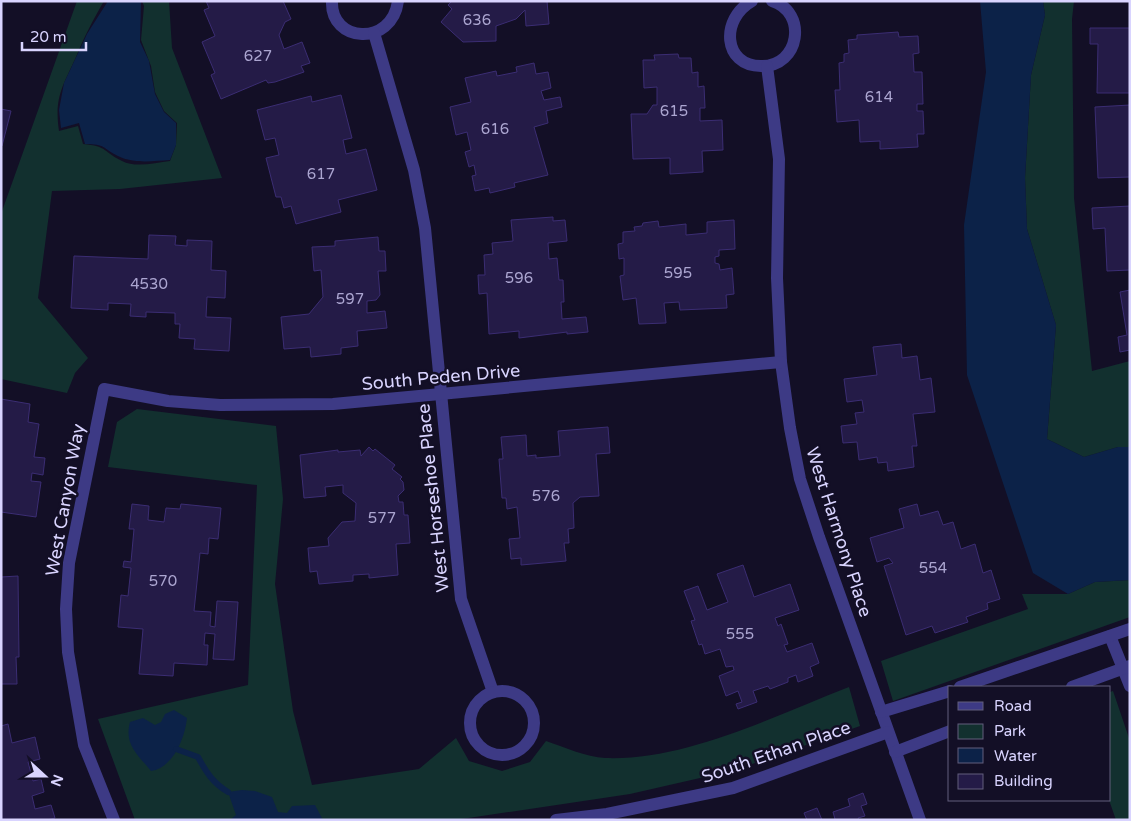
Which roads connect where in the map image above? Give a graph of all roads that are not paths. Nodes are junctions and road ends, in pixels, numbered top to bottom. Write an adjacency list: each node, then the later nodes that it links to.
1 (332, 1): 5 (street)
2 (398, 1): 5 (street)
3 (752, 1): 6 (street)
4 (772, 1): 6 (street)
5 (374, 33): 9 (street, West Horseshoe Place)
6 (767, 66): 7 (street, West Harmony Place)
7 (781, 362): 9 (street, South Peden Drive); 18 (street, West Harmony Place)
8 (104, 389): 9 (street, South Peden Drive); 23 (street, West Canyon Way)
9 (440, 395): 16 (street, West Horseshoe Place)
10 (1130, 629): 11 (street)
11 (1110, 636): 12 (street); 13 (street)
12 (1127, 667): 14 (street); 15 (street)
13 (963, 686)
14 (1075, 686)
15 (1130, 686)
16 (493, 692): 16 (street)
17 (948, 692): 18 (street)
18 (881, 712): 19 (street, West Harmony Place)
19 (888, 732): 21 (street, West Harmony Place); 22 (street, South Ethan Place)
20 (948, 732): 21 (street)
21 (895, 752): 25 (street, West Harmony Place)
22 (575, 818): 24 (street, South Ethan Place)
23 (114, 820)
24 (556, 820)
25 (920, 820)

